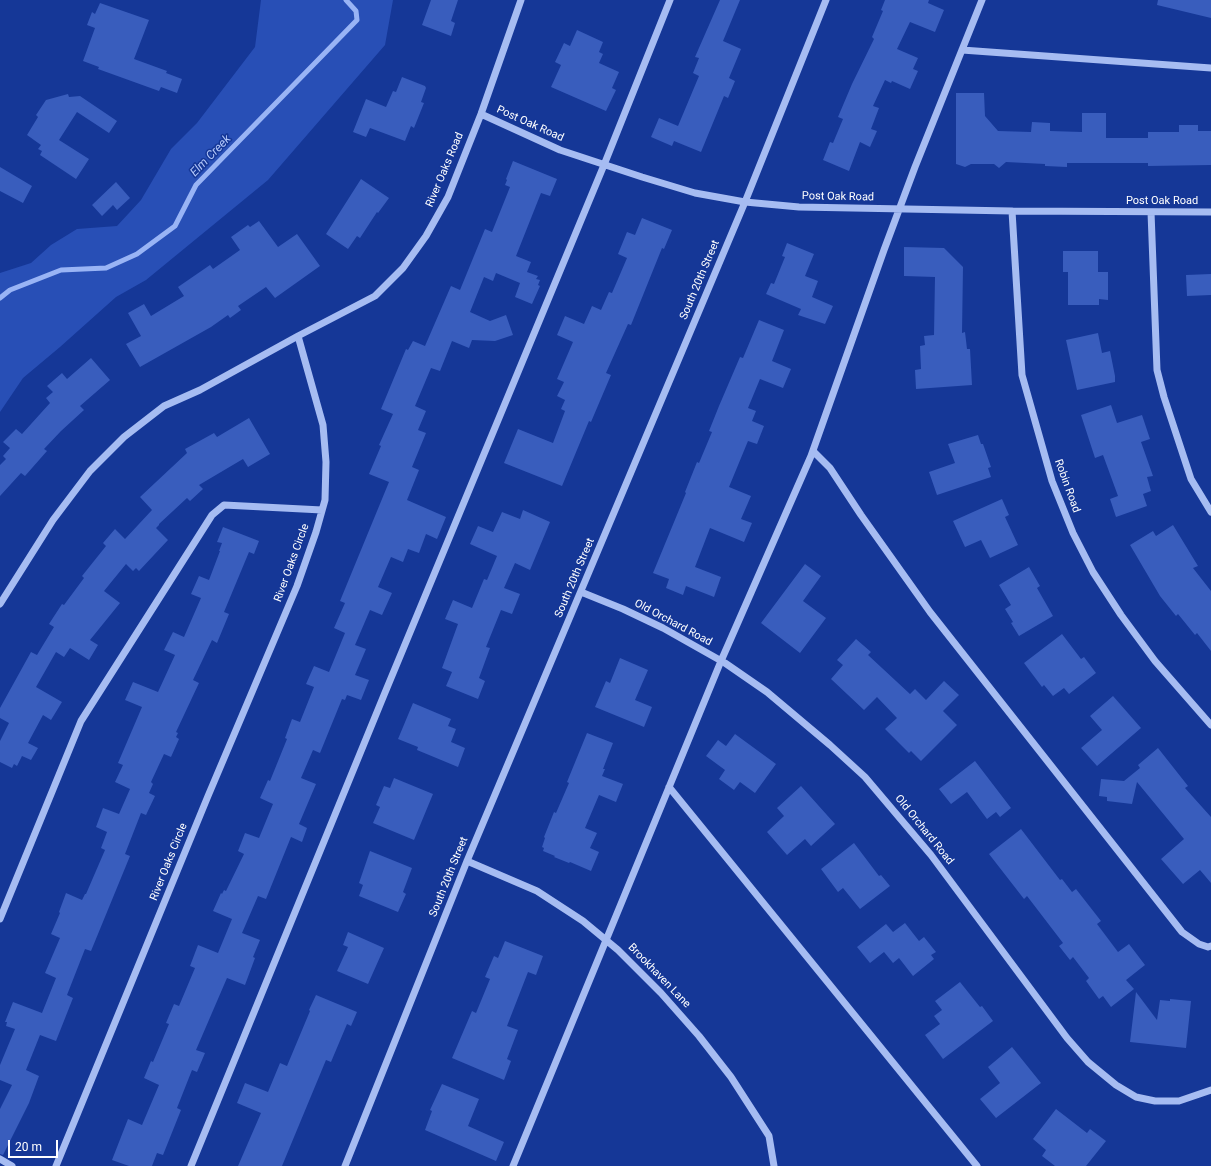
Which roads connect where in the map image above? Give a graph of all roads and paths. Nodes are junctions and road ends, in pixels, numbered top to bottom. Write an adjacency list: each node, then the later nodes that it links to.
1 (521, 0): 7 (street, River Oaks Road)
2 (670, 0): 8 (street)
3 (826, 0): 9 (street, South 20th Street)
4 (982, 0): 5 (street)
5 (962, 50): 6 (street); 10 (street)
6 (1211, 68)
7 (481, 114): 8 (street, Post Oak Road); 14 (street, River Oaks Road)
8 (604, 164): 9 (street, Post Oak Road); 31 (street)
9 (744, 202): 10 (street, Post Oak Road); 18 (street, South 20th Street)
10 (900, 209): 11 (street, Post Oak Road); 15 (street)
11 (1012, 211): 12 (street, Post Oak Road); 21 (street, Robin Road)
12 (1150, 212): 13 (street, Post Oak Road); 17 (street)
13 (1211, 212)
14 (298, 336): 16 (street, River Oaks Circle); 19 (street)
15 (813, 450): 20 (street); 26 (street)
16 (322, 510): 24 (street); 30 (street, River Oaks Circle)
17 (1211, 512)
18 (581, 592): 20 (street, Old Orchard Road); 23 (street, South 20th Street)
19 (0, 604)
20 (721, 661): 22 (street); 27 (street, Old Orchard Road)
21 (1211, 725)
22 (669, 787): 25 (street); 35 (street)
23 (467, 861): 25 (street, Brookhaven Lane); 32 (street, South 20th Street)
24 (0, 919)
25 (606, 939): 33 (street); 34 (street, Brookhaven Lane)
26 (1211, 946)
27 (1211, 1090)
28 (0, 1159): 29 (street)
29 (12, 1166)
30 (56, 1166)
31 (191, 1166)
32 (345, 1166)
33 (512, 1166)
34 (774, 1166)
35 (977, 1166)

